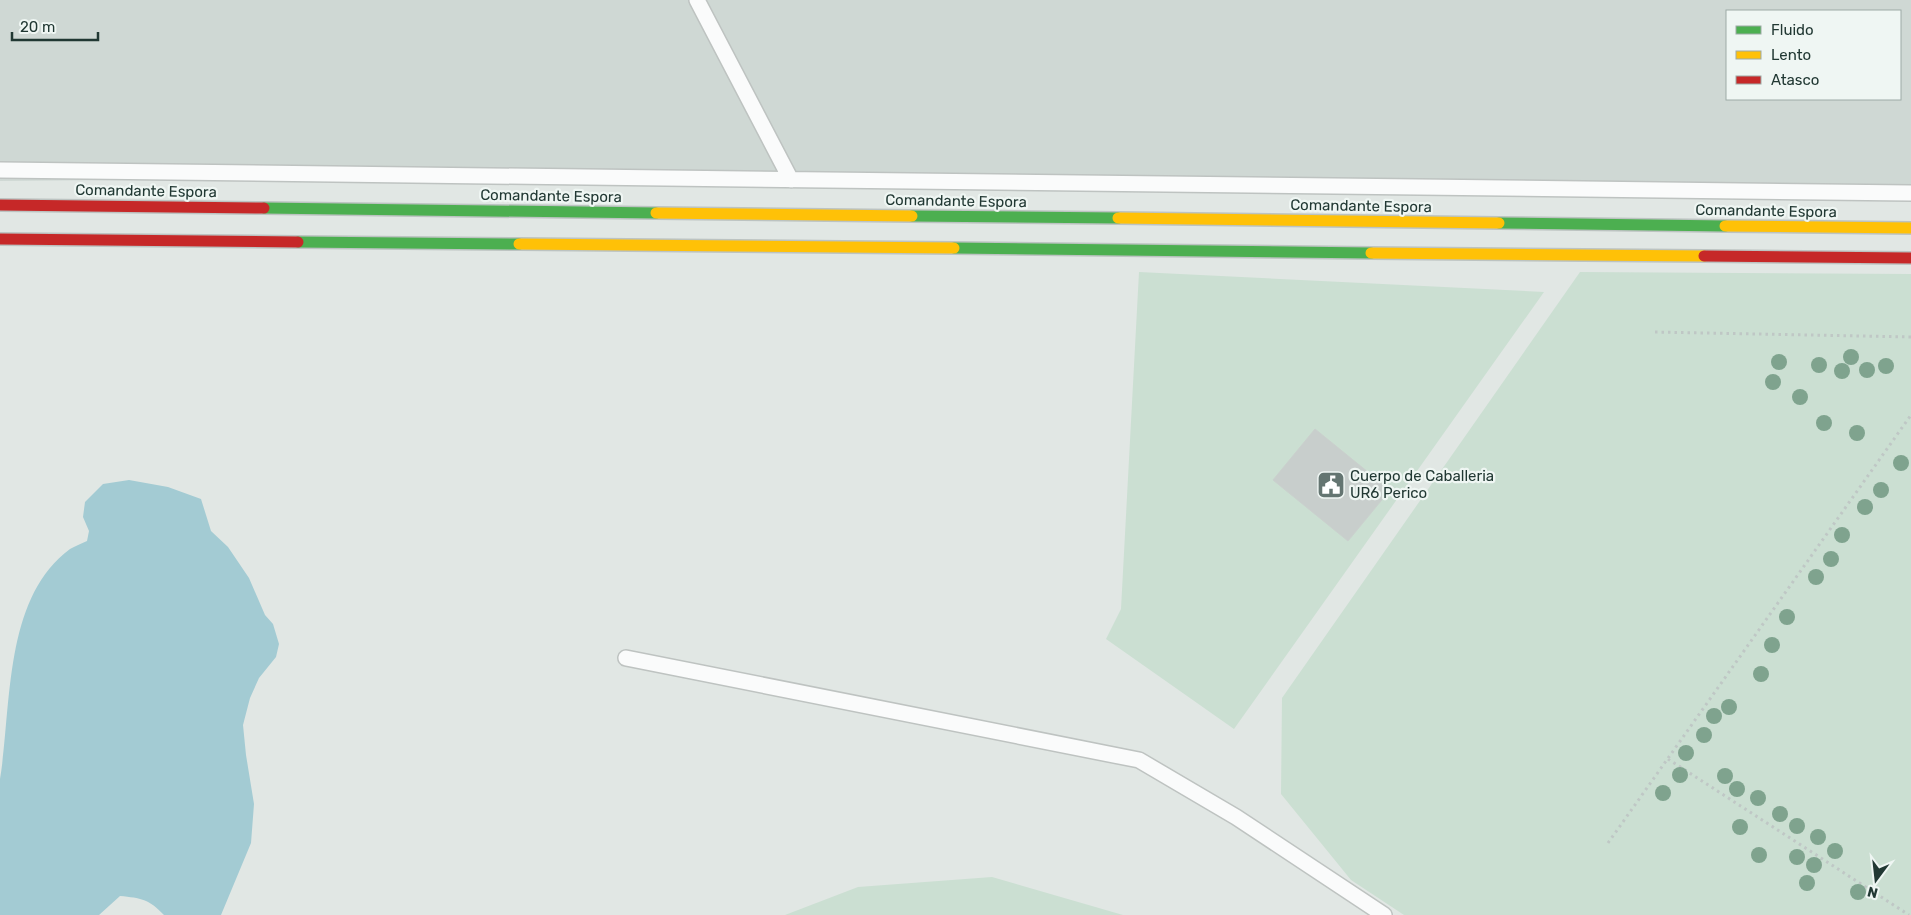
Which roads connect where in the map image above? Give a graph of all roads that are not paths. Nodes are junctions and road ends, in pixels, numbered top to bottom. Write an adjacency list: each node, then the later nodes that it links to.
1 (697, 0): 3 (lane)
2 (0, 170): 3 (lane)
3 (791, 180): 4 (lane)
4 (1911, 193)
5 (0, 204): 6 (main road, Comandante Espora)
6 (1911, 228)
7 (0, 239): 8 (main road)
8 (1911, 258)
9 (626, 658): 10 (lane)
10 (1384, 915)

